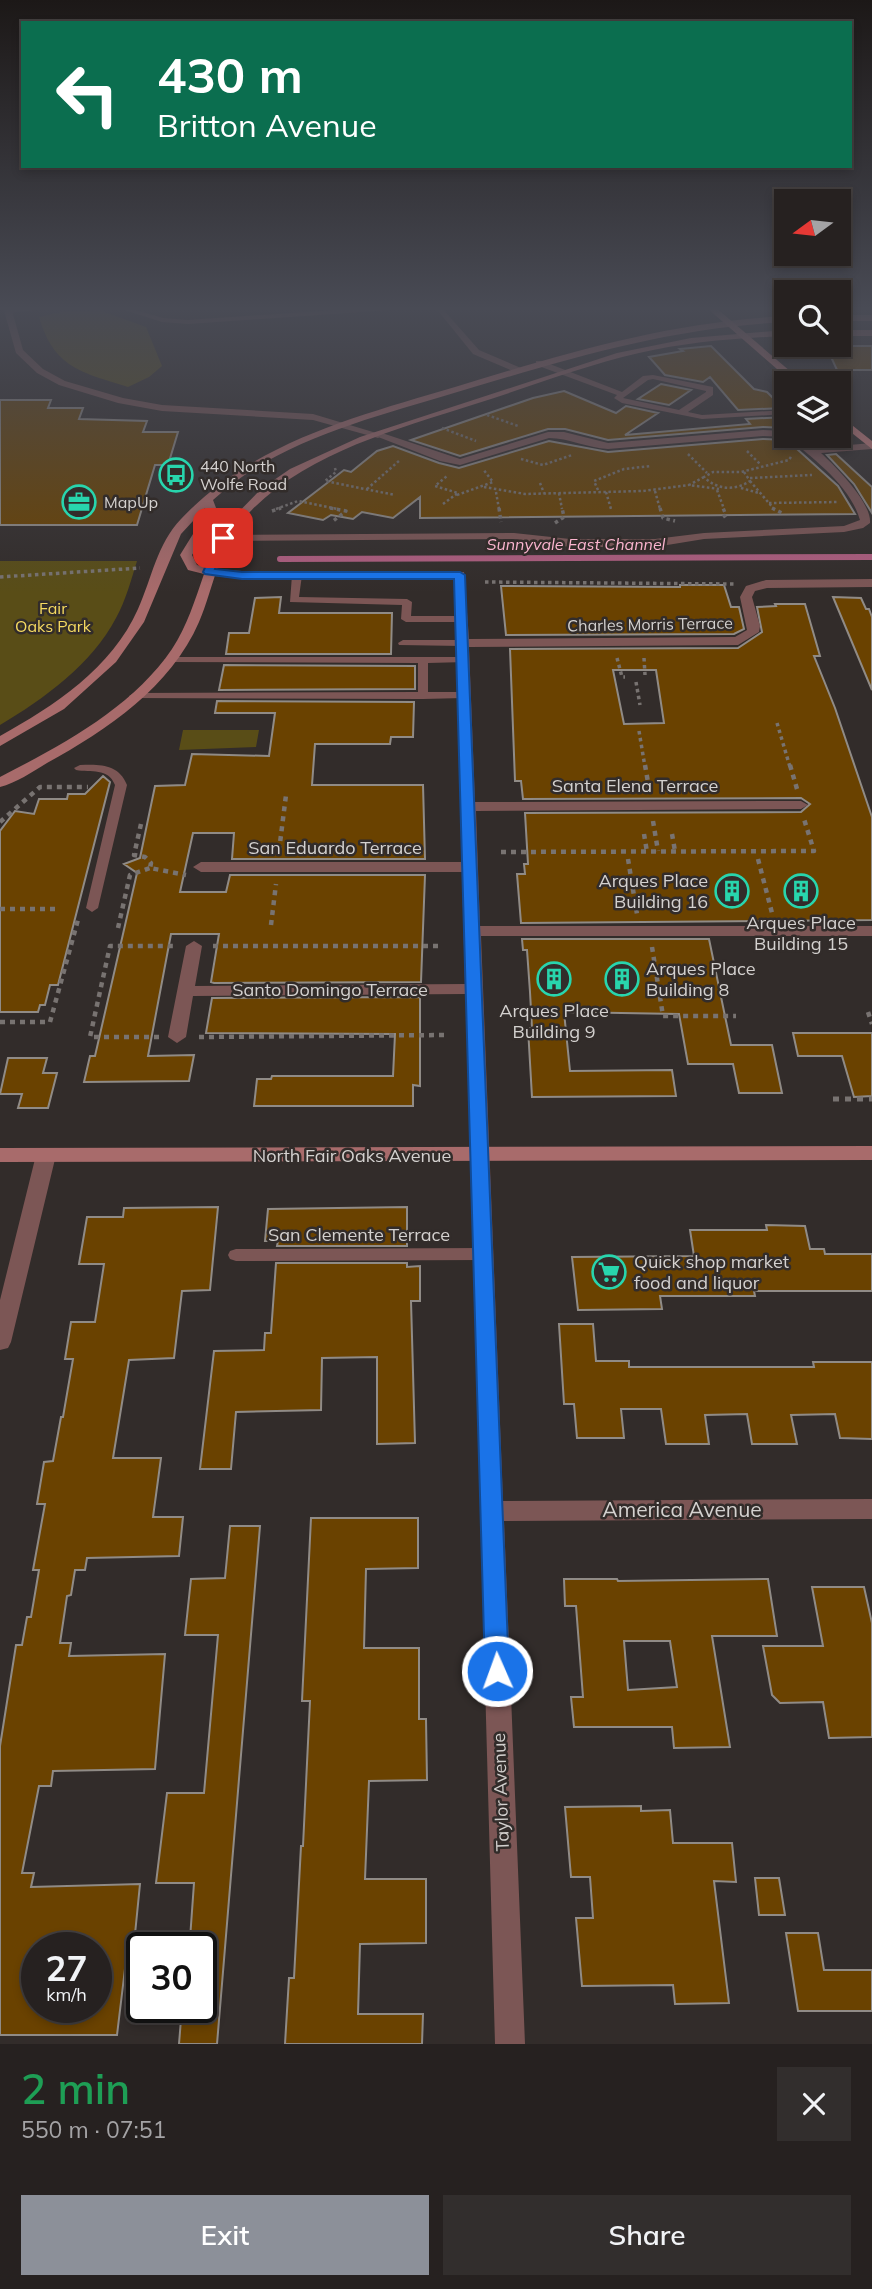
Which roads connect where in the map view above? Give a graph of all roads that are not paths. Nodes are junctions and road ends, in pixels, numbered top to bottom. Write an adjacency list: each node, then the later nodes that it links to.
1 (130, 402): 8 (street)
2 (415, 402): 8 (main road)
3 (471, 402): 11 (main road)
4 (630, 402): 6 (lane)
5 (696, 402): 6 (lane)
6 (682, 412): 7 (lane)
7 (774, 413)
8 (346, 424): 11 (street); 15 (main road)
9 (851, 428): 12 (main road)
10 (774, 434): 11 (street)
11 (378, 435): 16 (main road)
12 (872, 446): 14 (street)
13 (807, 448): 14 (street)
14 (811, 451): 16 (street)
15 (208, 499): 17 (main road); 28 (main road)
16 (223, 538): 17 (main road)
17 (209, 572): 18 (street); 23 (main road)
18 (298, 575): 20 (street, Taylor Avenue); 20 (lane)
19 (872, 583): 22 (street, Charles Morris Terrace)
20 (461, 619): 22 (street, Taylor Avenue)
21 (403, 643): 22 (lane)
22 (462, 651): 24 (lane); 25 (street, Taylor Avenue)
23 (169, 660): 24 (lane); 26 (main road)
24 (424, 660): 27 (lane)
25 (463, 695): 27 (lane); 32 (street, Taylor Avenue)
26 (134, 696): 27 (lane); 30 (main road)
27 (423, 696)
28 (0, 743)
29 (80, 768): 35 (lane)
30 (0, 783)
31 (801, 805): 32 (street, Santa Elena Terrace)
32 (468, 807): 33 (street, Taylor Avenue)
33 (469, 867): 34 (street, San Eduardo Terrace); 36 (street, Taylor Avenue)
34 (194, 871)
35 (86, 910)
36 (473, 931): 37 (street); 39 (street, Taylor Avenue)
37 (872, 932)
38 (194, 946): 40 (street)
39 (474, 989): 40 (street, Santo Domingo Terrace); 45 (street, Taylor Avenue)
40 (186, 991): 41 (street)
41 (177, 1037)
42 (872, 1153): 45 (main road, North Fair Oaks Avenue)
43 (0, 1155): 44 (main road, North Fair Oaks Avenue)
44 (46, 1155): 45 (main road, North Fair Oaks Avenue); 48 (street)
45 (480, 1155): 46 (street, Taylor Avenue)
46 (483, 1254): 47 (lane, San Clemente Terrace); 50 (street, Taylor Avenue)
47 (236, 1255)
48 (0, 1342)
49 (872, 1508): 50 (street, America Avenue)
50 (492, 1511): 51 (street, Taylor Avenue)
51 (510, 2044)

